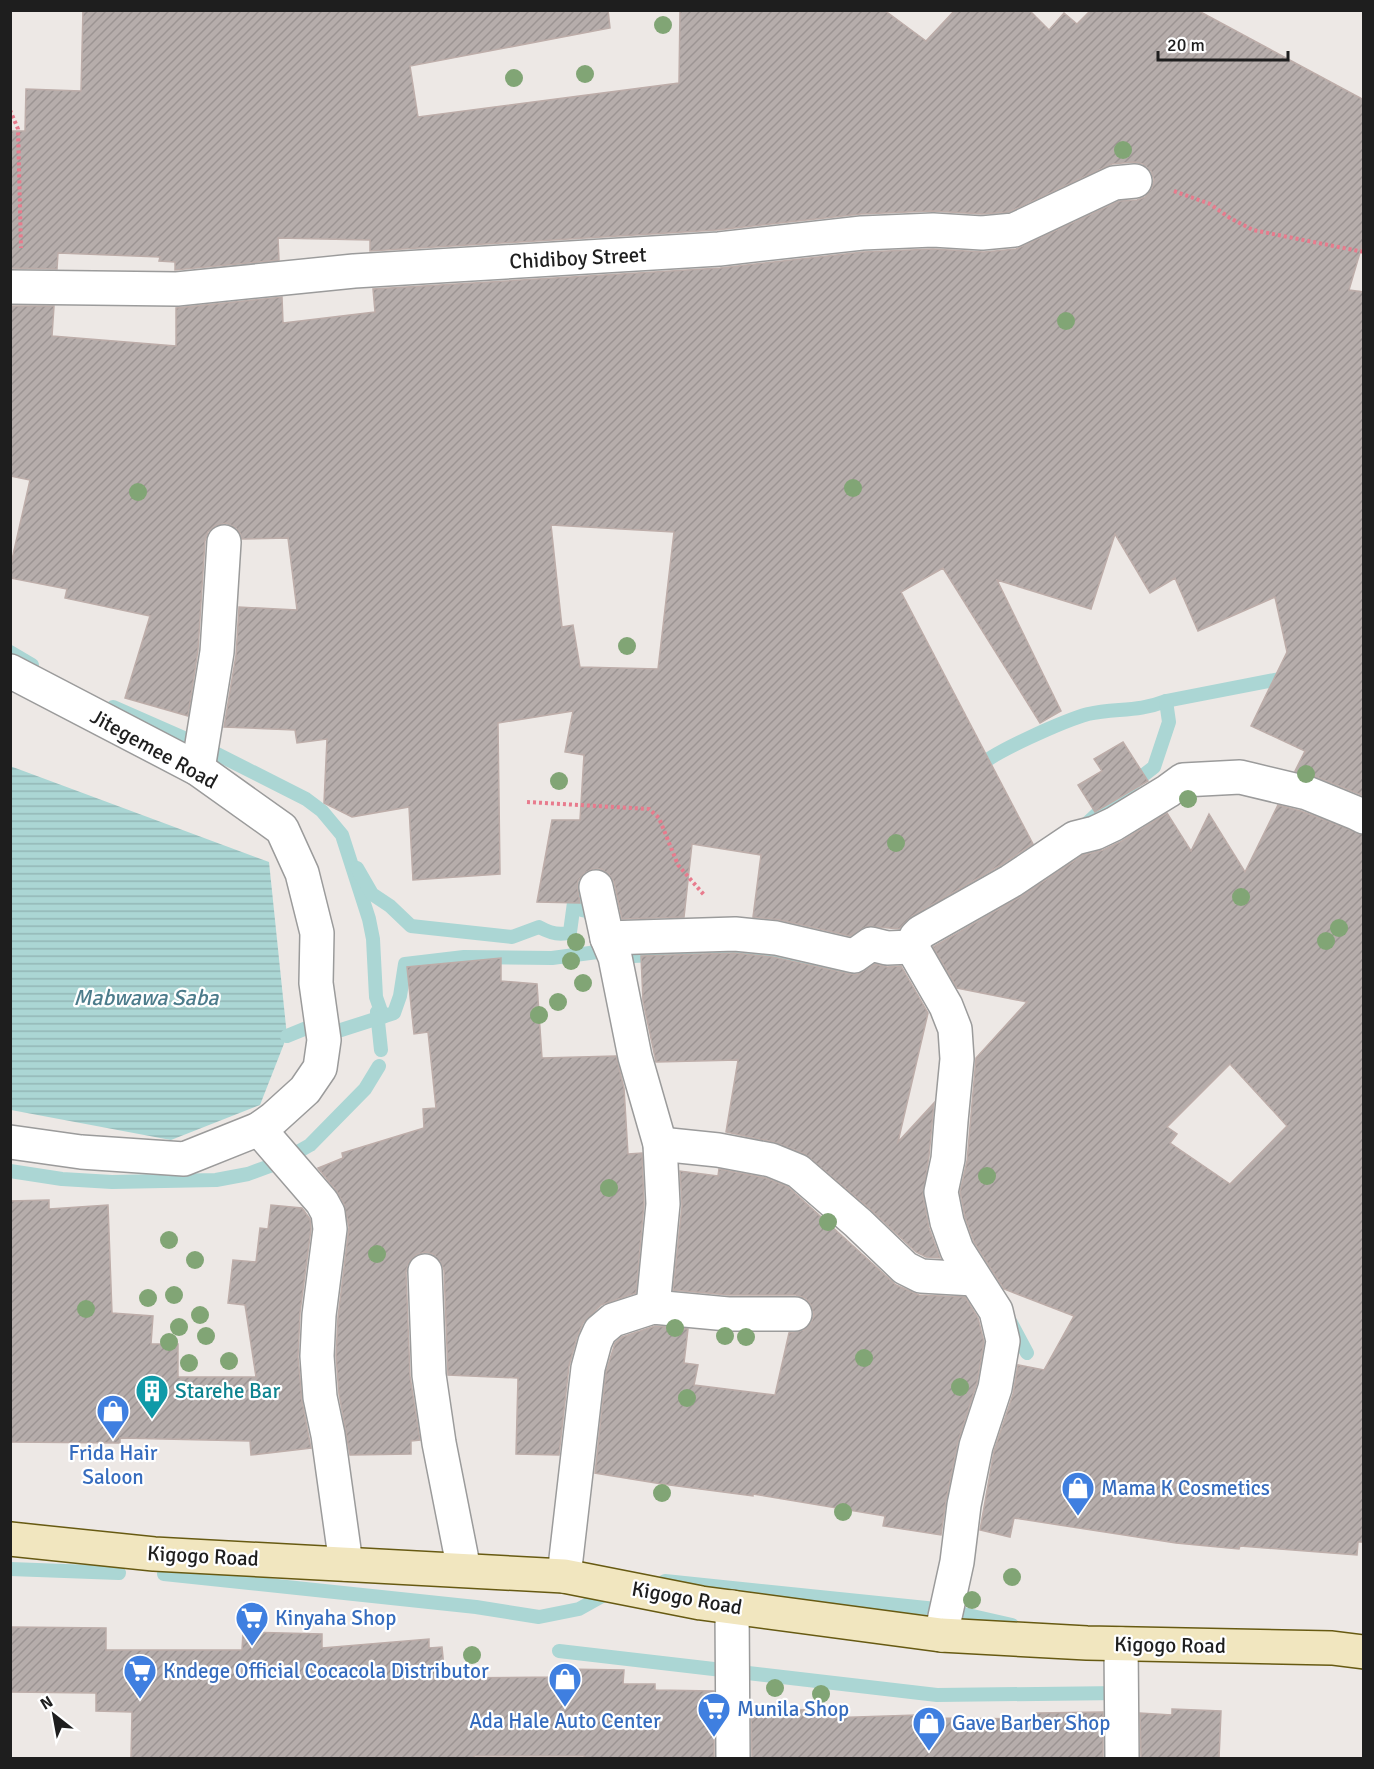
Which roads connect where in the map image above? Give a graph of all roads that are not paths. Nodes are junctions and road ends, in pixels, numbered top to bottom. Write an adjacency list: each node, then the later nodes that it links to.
1 (1135, 181): 2 (street, Chidiboy Street)
2 (16, 287)
3 (224, 542): 5 (street)
4 (10, 671): 5 (street, Jitegemee Road)
5 (198, 769): 10 (street, Jitegemee Road)
6 (1364, 817): 9 (street)
7 (596, 887): 8 (street)
8 (607, 938): 9 (street); 12 (street)
9 (912, 947): 14 (street)
10 (260, 1129): 11 (street, Jitegemee Road); 18 (street)
11 (10, 1142)
12 (660, 1144): 14 (street); 15 (street)
13 (425, 1271): 19 (street)
14 (974, 1279): 22 (street)
15 (653, 1307): 16 (street); 20 (street)
16 (795, 1314)
17 (10, 1539): 18 (main road, Kigogo Road)
18 (346, 1564): 19 (main road, Kigogo Road)
19 (464, 1570): 20 (main road, Kigogo Road)
20 (564, 1576): 21 (main road, Kigogo Road)
21 (732, 1607): 22 (main road, Kigogo Road); 25 (street)
22 (941, 1635): 23 (main road, Kigogo Road)
23 (1121, 1644): 24 (main road, Kigogo Road); 26 (street)
24 (1364, 1652)
25 (733, 1758)
26 (1122, 1758)

